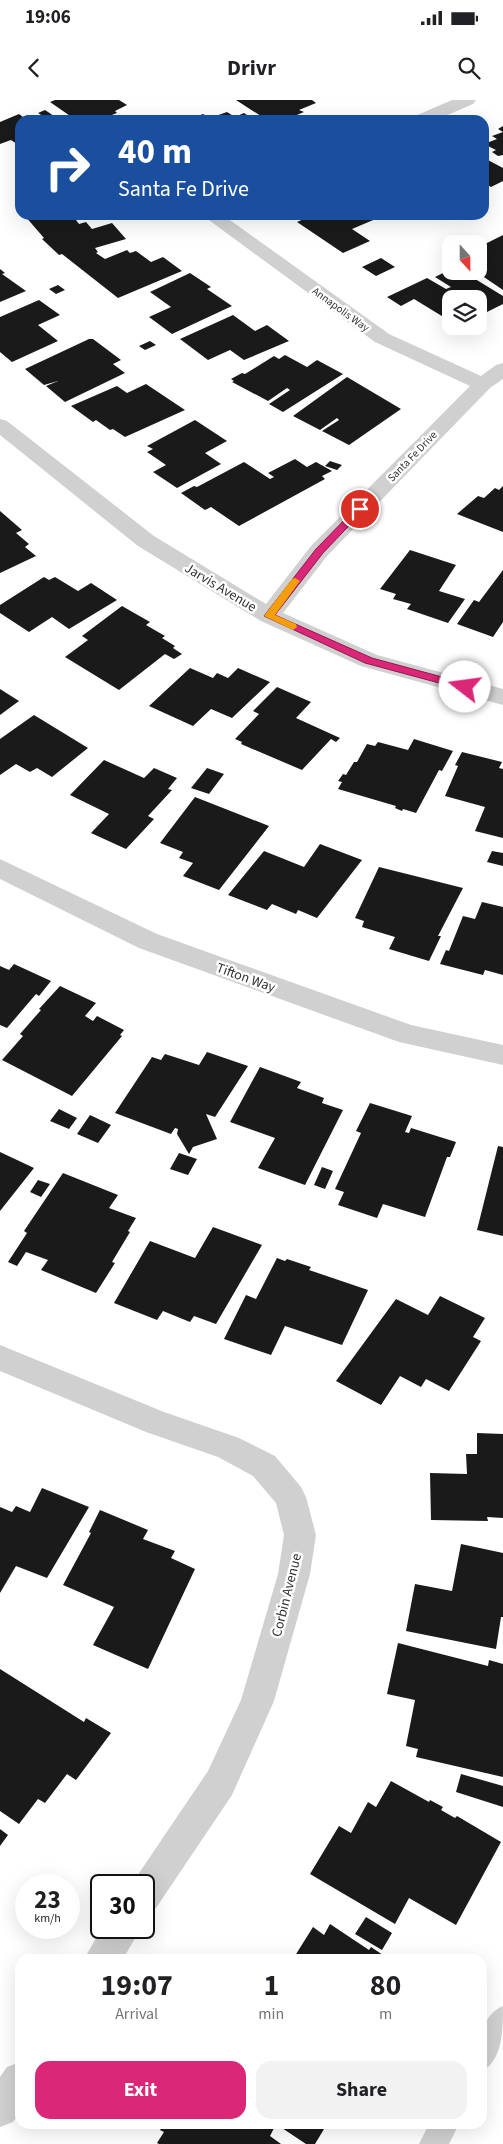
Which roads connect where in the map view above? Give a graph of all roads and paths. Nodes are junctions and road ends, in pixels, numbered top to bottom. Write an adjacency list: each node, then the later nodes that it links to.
1 (467, 100): 2 (street)
2 (432, 115)
3 (218, 220): 5 (street, Annapolis Way)
4 (503, 370): 5 (street, Santa Fe Drive)
5 (483, 384): 7 (street, Santa Fe Drive)
6 (0, 425): 7 (street, Jarvis Avenue)
7 (269, 616): 8 (street, Jarvis Avenue)
8 (503, 697)
9 (0, 868): 10 (street, Tifton Way)
10 (503, 1055)
11 (0, 1358): 12 (street, Corbin Avenue)
12 (155, 1880)
13 (116, 1939): 14 (street)
14 (105, 1954)
15 (503, 2020): 16 (lane)
16 (487, 2048)
17 (15, 2087): 18 (street)
18 (0, 2109)
19 (442, 2129): 20 (lane)
20 (433, 2144)

